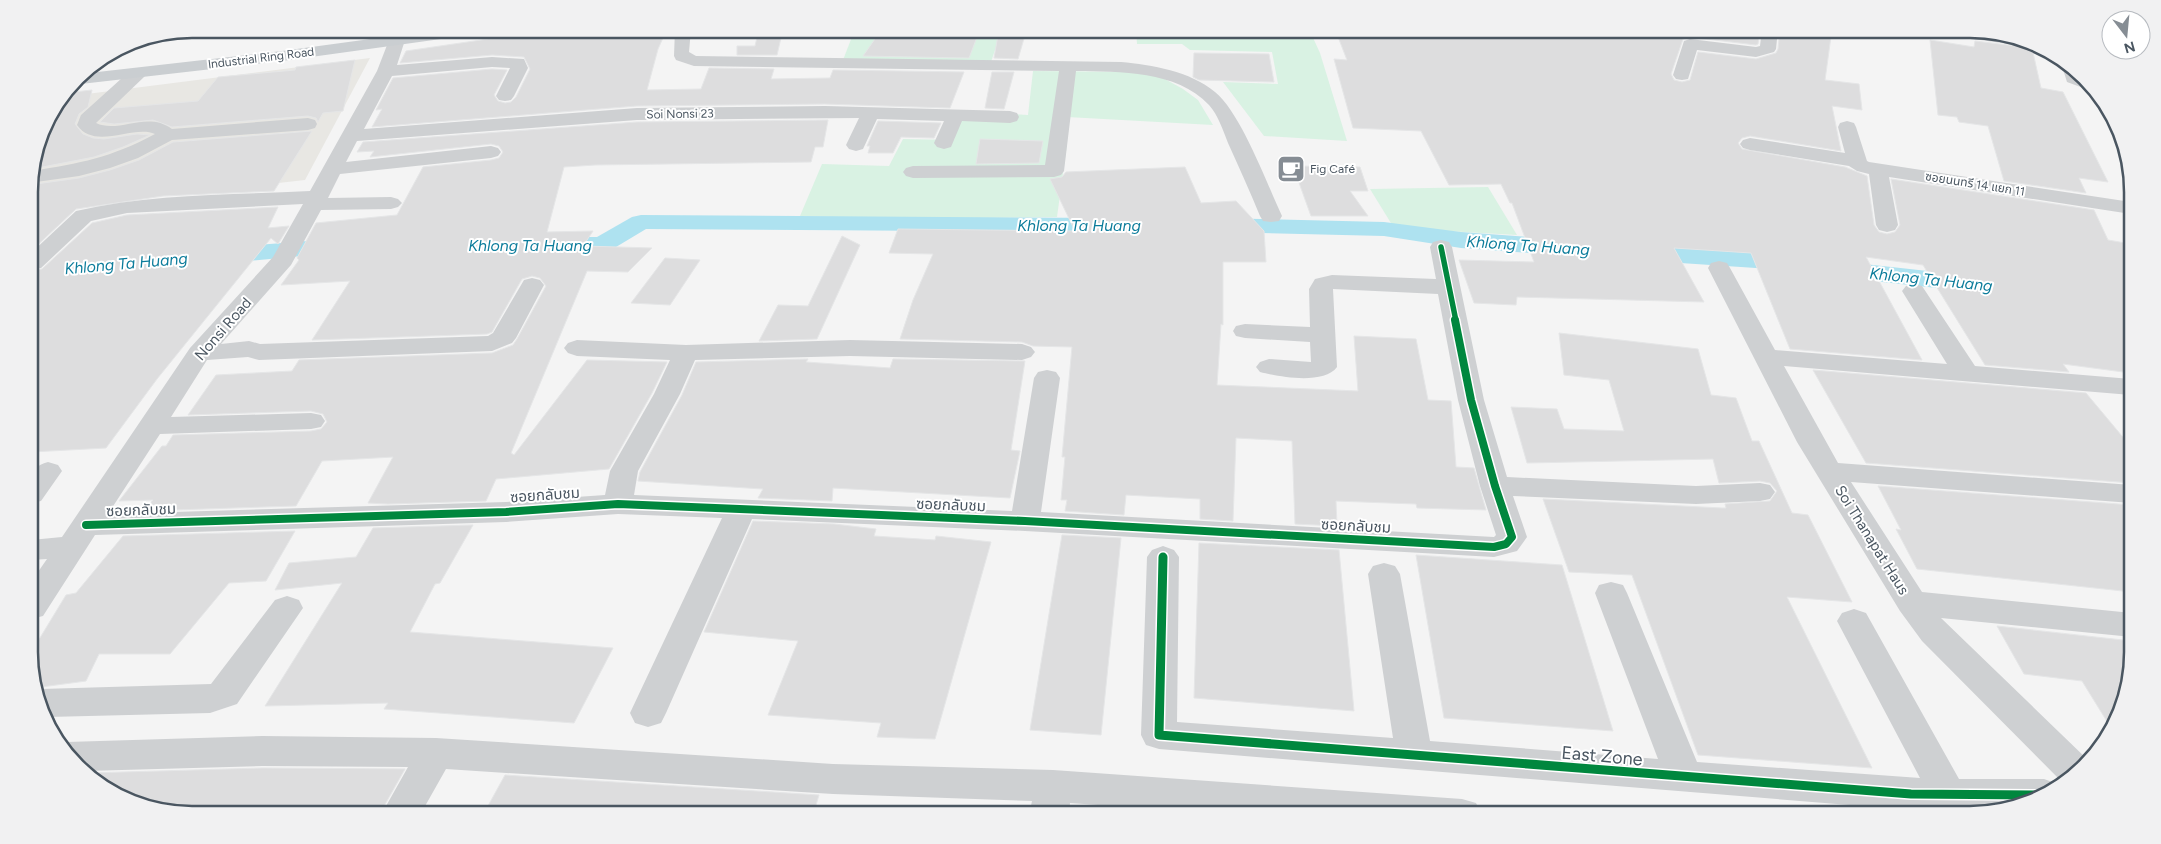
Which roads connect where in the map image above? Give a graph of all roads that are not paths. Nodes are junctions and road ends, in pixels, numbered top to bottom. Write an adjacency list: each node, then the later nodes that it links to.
1 (412, 38): 6 (main road, Industrial Ring Road)
2 (682, 38): 7 (street)
3 (1691, 38): 10 (street)
4 (1700, 38): 5 (street)
5 (1769, 38)
6 (397, 40): 8 (street, Nonsi Road); 9 (main road, Industrial Ring Road)
7 (1068, 66): 27 (street); 32 (street)
8 (386, 71): 12 (street); 19 (street, Nonsi Road)
9 (138, 73): 11 (main road, Industrial Ring Road); 18 (street)
10 (1682, 75)
11 (87, 79)
12 (505, 96)
13 (871, 113): 14 (street, Soi Nonsi 23); 19 (street, Soi Nonsi 23); 22 (street)
14 (955, 116): 15 (street, Soi Nonsi 23); 20 (street)
15 (1010, 117)
16 (308, 124): 18 (street)
17 (1847, 127): 24 (street)
18 (168, 135): 28 (street)
19 (351, 136): 25 (street, Nonsi Road)
20 (944, 143)
21 (1750, 144): 24 (street, ซอยนนทรี 14 แยก 11)
22 (856, 146)
23 (491, 152): 25 (street)
24 (1857, 161): 26 (street, ซอยนนทรี 14 แยก 11)
25 (334, 169): 29 (street, Nonsi Road)
26 (1878, 170): 31 (street, ซอยนนทรี 14 แยก 11); 33 (street)
27 (913, 172)
28 (39, 176)
29 (316, 201): 30 (street); 35 (street); 45 (street, Nonsi Road)
30 (391, 203)
31 (2124, 207)
32 (1270, 216)
33 (1887, 225)
34 (1441, 247): 38 (street, ซอยกลับชม)
35 (38, 258)
36 (1718, 268): 46 (street, Soi Thanapat Haus)
37 (532, 285): 45 (street)
38 (1449, 287): 41 (street); 56 (street, ซอยกลับชม)
39 (1914, 291): 48 (street)
40 (1245, 331): 41 (street)
41 (1324, 335): 47 (street)
42 (577, 348): 43 (street)
43 (686, 352): 44 (street); 59 (street)
44 (1022, 352)
45 (200, 353): 52 (street, Nonsi Road)
46 (1766, 358): 48 (street); 54 (street, Soi Thanapat Haus)
47 (1269, 366)
48 (1966, 373): 50 (street)
49 (1047, 378): 61 (street)
50 (2124, 385)
51 (311, 421): 52 (street)
52 (152, 426): 62 (street, Nonsi Road)
53 (48, 471): 55 (street)
54 (1828, 471): 58 (street); 68 (street, Soi Thanapat Haus)
55 (38, 485)
56 (1495, 486): 57 (street); 61 (street, ซอยกลับชม)
57 (1760, 492)
58 (2124, 493)
59 (618, 504): 60 (street, ซอยกลับชม); 62 (street, ซอยกลับชม)
60 (741, 510): 61 (street, ซอยกลับชม); 73 (street)
61 (1025, 521)
62 (79, 535): 63 (street, ซอยกลับชม); 67 (street, Nonsi Road)
63 (38, 548)
64 (1163, 557): 75 (street, East Zone)
65 (1384, 574): 75 (street)
66 (1611, 593): 78 (street)
67 (38, 597)
68 (1912, 603): 71 (street); 77 (street, Soi Thanapat Haus)
69 (287, 608): 72 (street)
70 (1854, 622): 79 (street)
71 (2124, 624)
72 (46, 703)
73 (648, 713)
74 (436, 753): 76 (street); 81 (street); 82 (street)
75 (1414, 756): 78 (street, East Zone)
76 (79, 757)
77 (2071, 767)
78 (1684, 777): 79 (street, East Zone)
79 (1948, 795): 80 (street, East Zone)
80 (2029, 795)
81 (1051, 801): 83 (street)
82 (405, 806)
83 (1198, 806)

